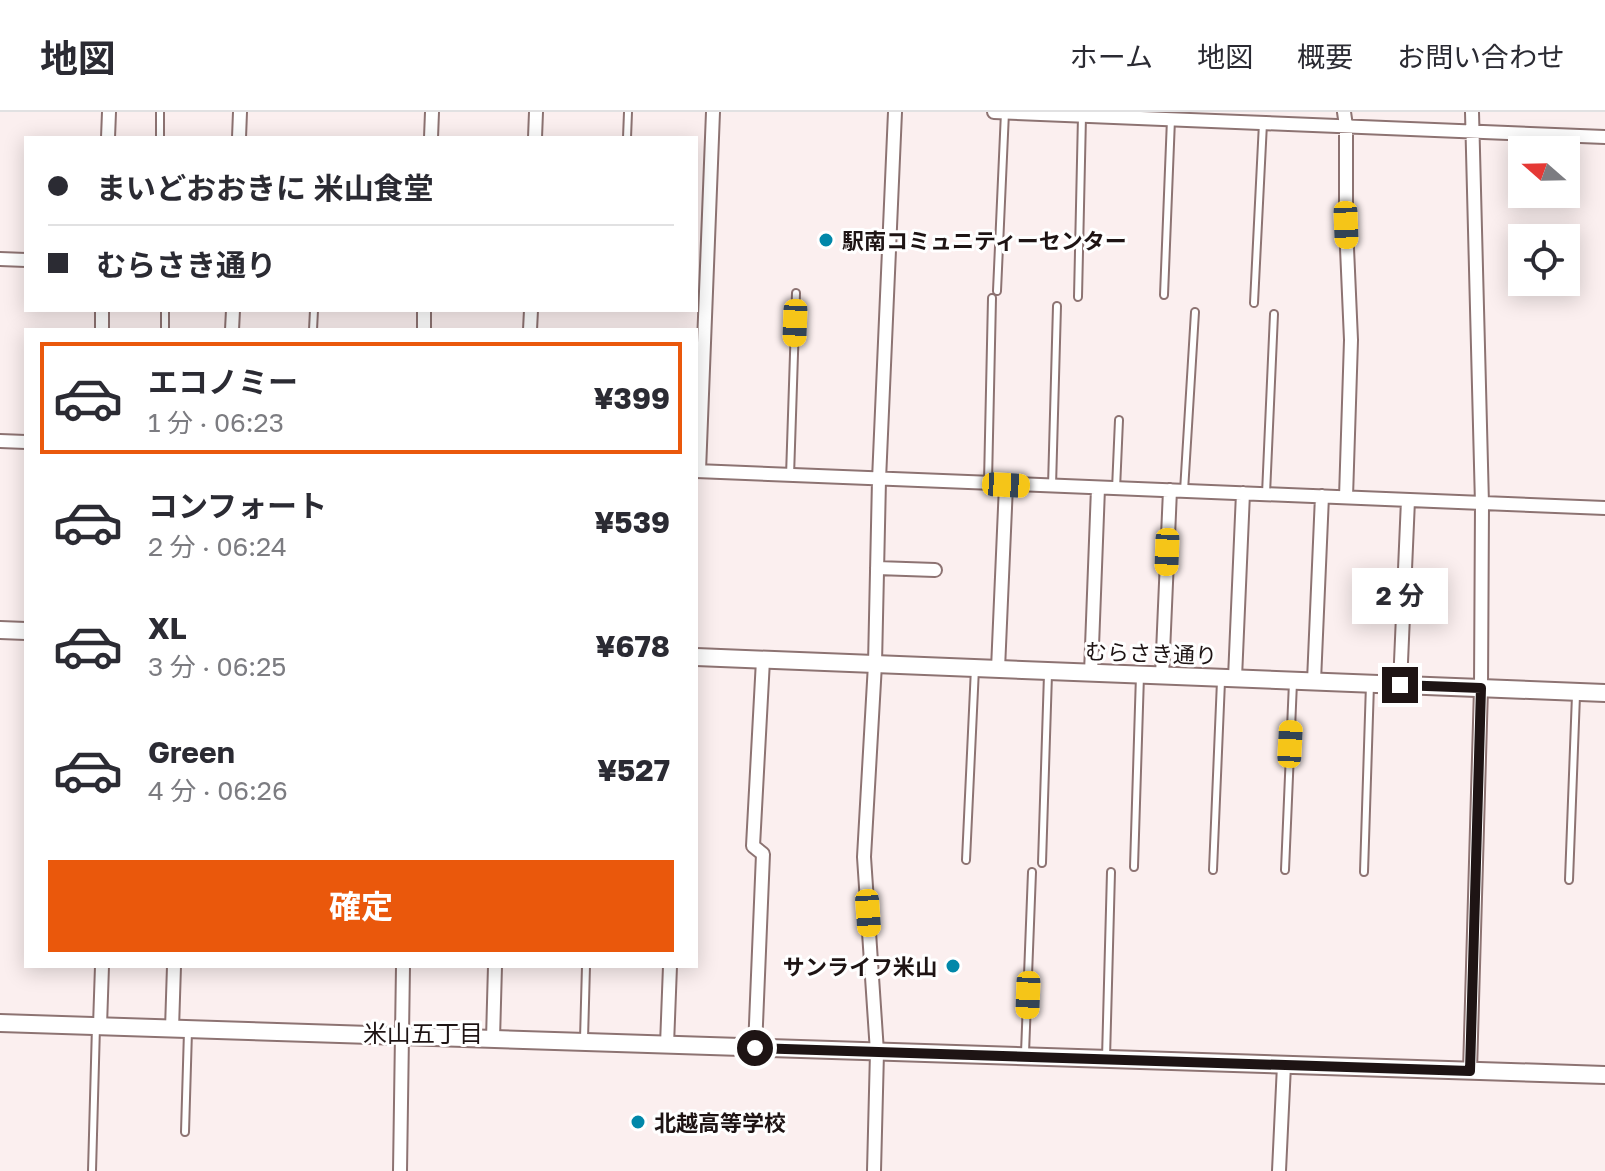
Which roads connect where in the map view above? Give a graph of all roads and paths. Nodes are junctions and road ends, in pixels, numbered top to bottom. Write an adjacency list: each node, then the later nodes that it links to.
1 (109, 112): 18 (street)
2 (160, 112): 19 (lane)
3 (240, 112): 20 (street)
4 (432, 112): 21 (street)
5 (536, 112): 22 (street)
6 (628, 112): 23 (lane)
7 (713, 112): 37 (street)
8 (895, 112): 39 (street)
9 (994, 112): 10 (street)
10 (1005, 112): 13 (street); 40 (lane)
11 (1344, 112): 16 (street)
12 (1472, 112): 17 (street)
13 (1082, 116): 14 (street); 29 (lane)
14 (1171, 119): 15 (street); 28 (lane)
15 (1263, 123): 16 (street); 30 (lane)
16 (1346, 126): 17 (street); 50 (street)
17 (1473, 132): 24 (street); 52 (street)
18 (108, 136)
19 (160, 136)
20 (239, 136)
21 (431, 136)
22 (535, 136)
23 (627, 136)
24 (1605, 137)
25 (0, 259): 26 (street)
26 (24, 260)
27 (796, 293): 38 (lane)
28 (1164, 295)
29 (1078, 297)
30 (1254, 303)
31 (1057, 306): 42 (lane)
32 (1195, 312): 46 (lane)
33 (1274, 314): 48 (lane)
34 (1119, 420): 44 (lane)
35 (0, 441): 36 (street)
36 (24, 442)
37 (698, 471): 38 (street)
38 (790, 476): 39 (street)
39 (879, 480): 40 (street); 54 (street)
40 (988, 484): 41 (street)
41 (1006, 485): 42 (street); 62 (street)
42 (1052, 486): 43 (street)
43 (1098, 488): 44 (street); 64 (street)
44 (1116, 489): 45 (street)
45 (1170, 490): 46 (street); 66 (street)
46 (1184, 491): 47 (street)
47 (1243, 493): 48 (street); 67 (street)
48 (1266, 494): 49 (street)
49 (1322, 496): 50 (street); 69 (street)
50 (1346, 497): 51 (street)
51 (1408, 500): 52 (street); 71 (street)
52 (1482, 504): 53 (street); 72 (street)
53 (1605, 508)
54 (877, 568): 55 (street); 60 (street)
55 (935, 570)
56 (0, 630): 57 (street)
57 (24, 631)
58 (698, 657): 59 (street, むらさき通り)
59 (763, 660): 60 (street, むらさき通り); 97 (street)
60 (875, 664): 61 (street, むらさき通り); 98 (street)
61 (975, 668): 62 (street, むらさき通り); 75 (lane)
62 (998, 669): 63 (street, むらさき通り)
63 (1048, 671): 64 (street, むらさき通り); 76 (lane)
64 (1091, 673): 65 (street, むらさき通り)
65 (1140, 675): 66 (street, むらさき通り); 77 (lane)
66 (1162, 676): 67 (street, むらさき通り)
67 (1228, 678): 68 (street, むらさき通り); 78 (lane)
68 (1293, 681): 69 (street, むらさき通り); 79 (lane)
69 (1314, 681): 70 (street, むらさき通り)
70 (1370, 684): 71 (street, むらさき通り); 82 (lane)
71 (1400, 685): 72 (street, むらさき通り)
72 (1481, 688): 73 (street, むらさき通り); 102 (street)
73 (1576, 692): 74 (street, むらさき通り); 83 (lane)
74 (1605, 693)
75 (966, 860)
76 (1042, 863)
77 (1134, 867)
78 (1213, 870)
79 (1285, 870)
80 (1032, 872): 99 (lane)
81 (1111, 872): 100 (lane)
82 (1364, 872)
83 (1569, 880)
84 (102, 968): 91 (street)
85 (174, 968): 92 (street)
86 (403, 968): 93 (street)
87 (495, 968): 94 (street)
88 (586, 968): 95 (lane)
89 (670, 968): 96 (street)
90 (0, 1023): 91 (street)
91 (98, 1026): 92 (street); 105 (lane)
92 (180, 1029): 93 (street); 104 (lane)
93 (402, 1036): 94 (street); 106 (street)
94 (493, 1039): 95 (street)
95 (584, 1042): 96 (street)
96 (667, 1045): 97 (street)
97 (755, 1048): 98 (street)
98 (877, 1052): 99 (street); 107 (street)
99 (1025, 1057): 100 (street)
100 (1106, 1058): 101 (street)
101 (1284, 1065): 102 (street); 108 (street)
102 (1470, 1071): 103 (street)
103 (1605, 1075)
104 (185, 1132)
105 (92, 1171)
106 (400, 1171)
107 (874, 1171)
108 (1279, 1171)

